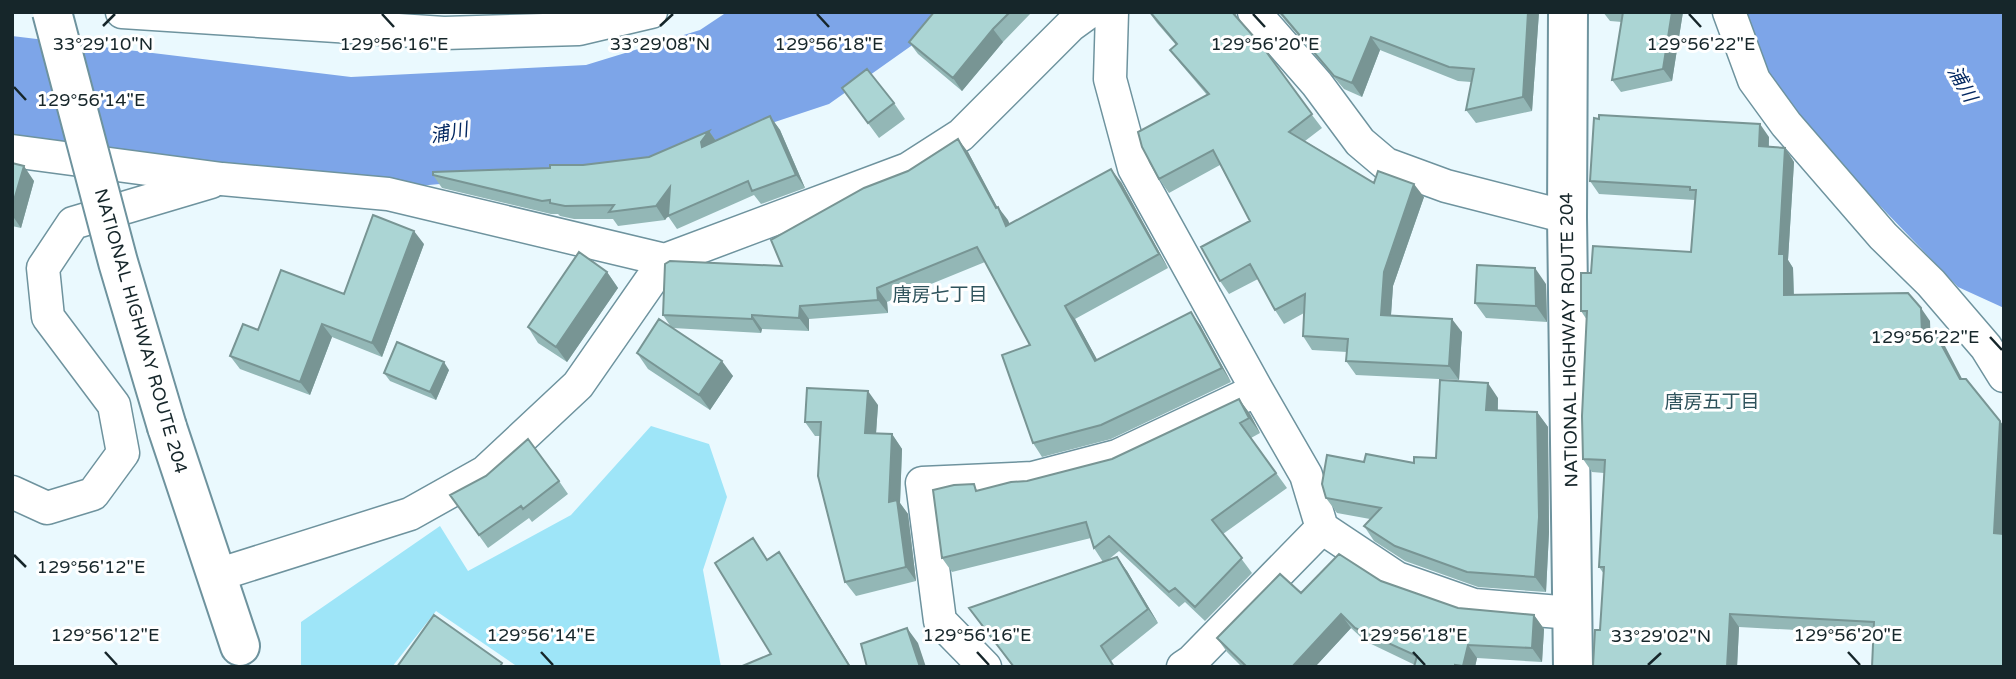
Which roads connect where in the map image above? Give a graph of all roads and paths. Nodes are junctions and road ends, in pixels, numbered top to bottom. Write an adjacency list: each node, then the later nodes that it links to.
1 (52, 12): 18 (highway, NATIONAL HIGHWAY ROUTE 204, bridge)
2 (122, 12): 9 (street)
3 (652, 12): 9 (street)
4 (1089, 12): 13 (street)
5 (1112, 12): 15 (street)
6 (1254, 12): 12 (street)
7 (1568, 12): 12 (highway, NATIONAL HIGHWAY ROUTE 204)
8 (1729, 12): 14 (street)
9 (574, 21)
10 (12, 151): 11 (street)
11 (222, 178): 13 (street); 16 (street)
12 (1567, 216): 19 (highway, NATIONAL HIGHWAY ROUTE 204)
13 (665, 260): 18 (street)
14 (2004, 376)
15 (1257, 390): 17 (street); 21 (street)
16 (12, 492)
17 (1322, 528): 19 (street); 22 (street)
18 (217, 575): 20 (highway, NATIONAL HIGHWAY ROUTE 204)
19 (1572, 613): 23 (highway, NATIONAL HIGHWAY ROUTE 204)
20 (240, 646)
21 (985, 667)
22 (1183, 667)
23 (1573, 667)

